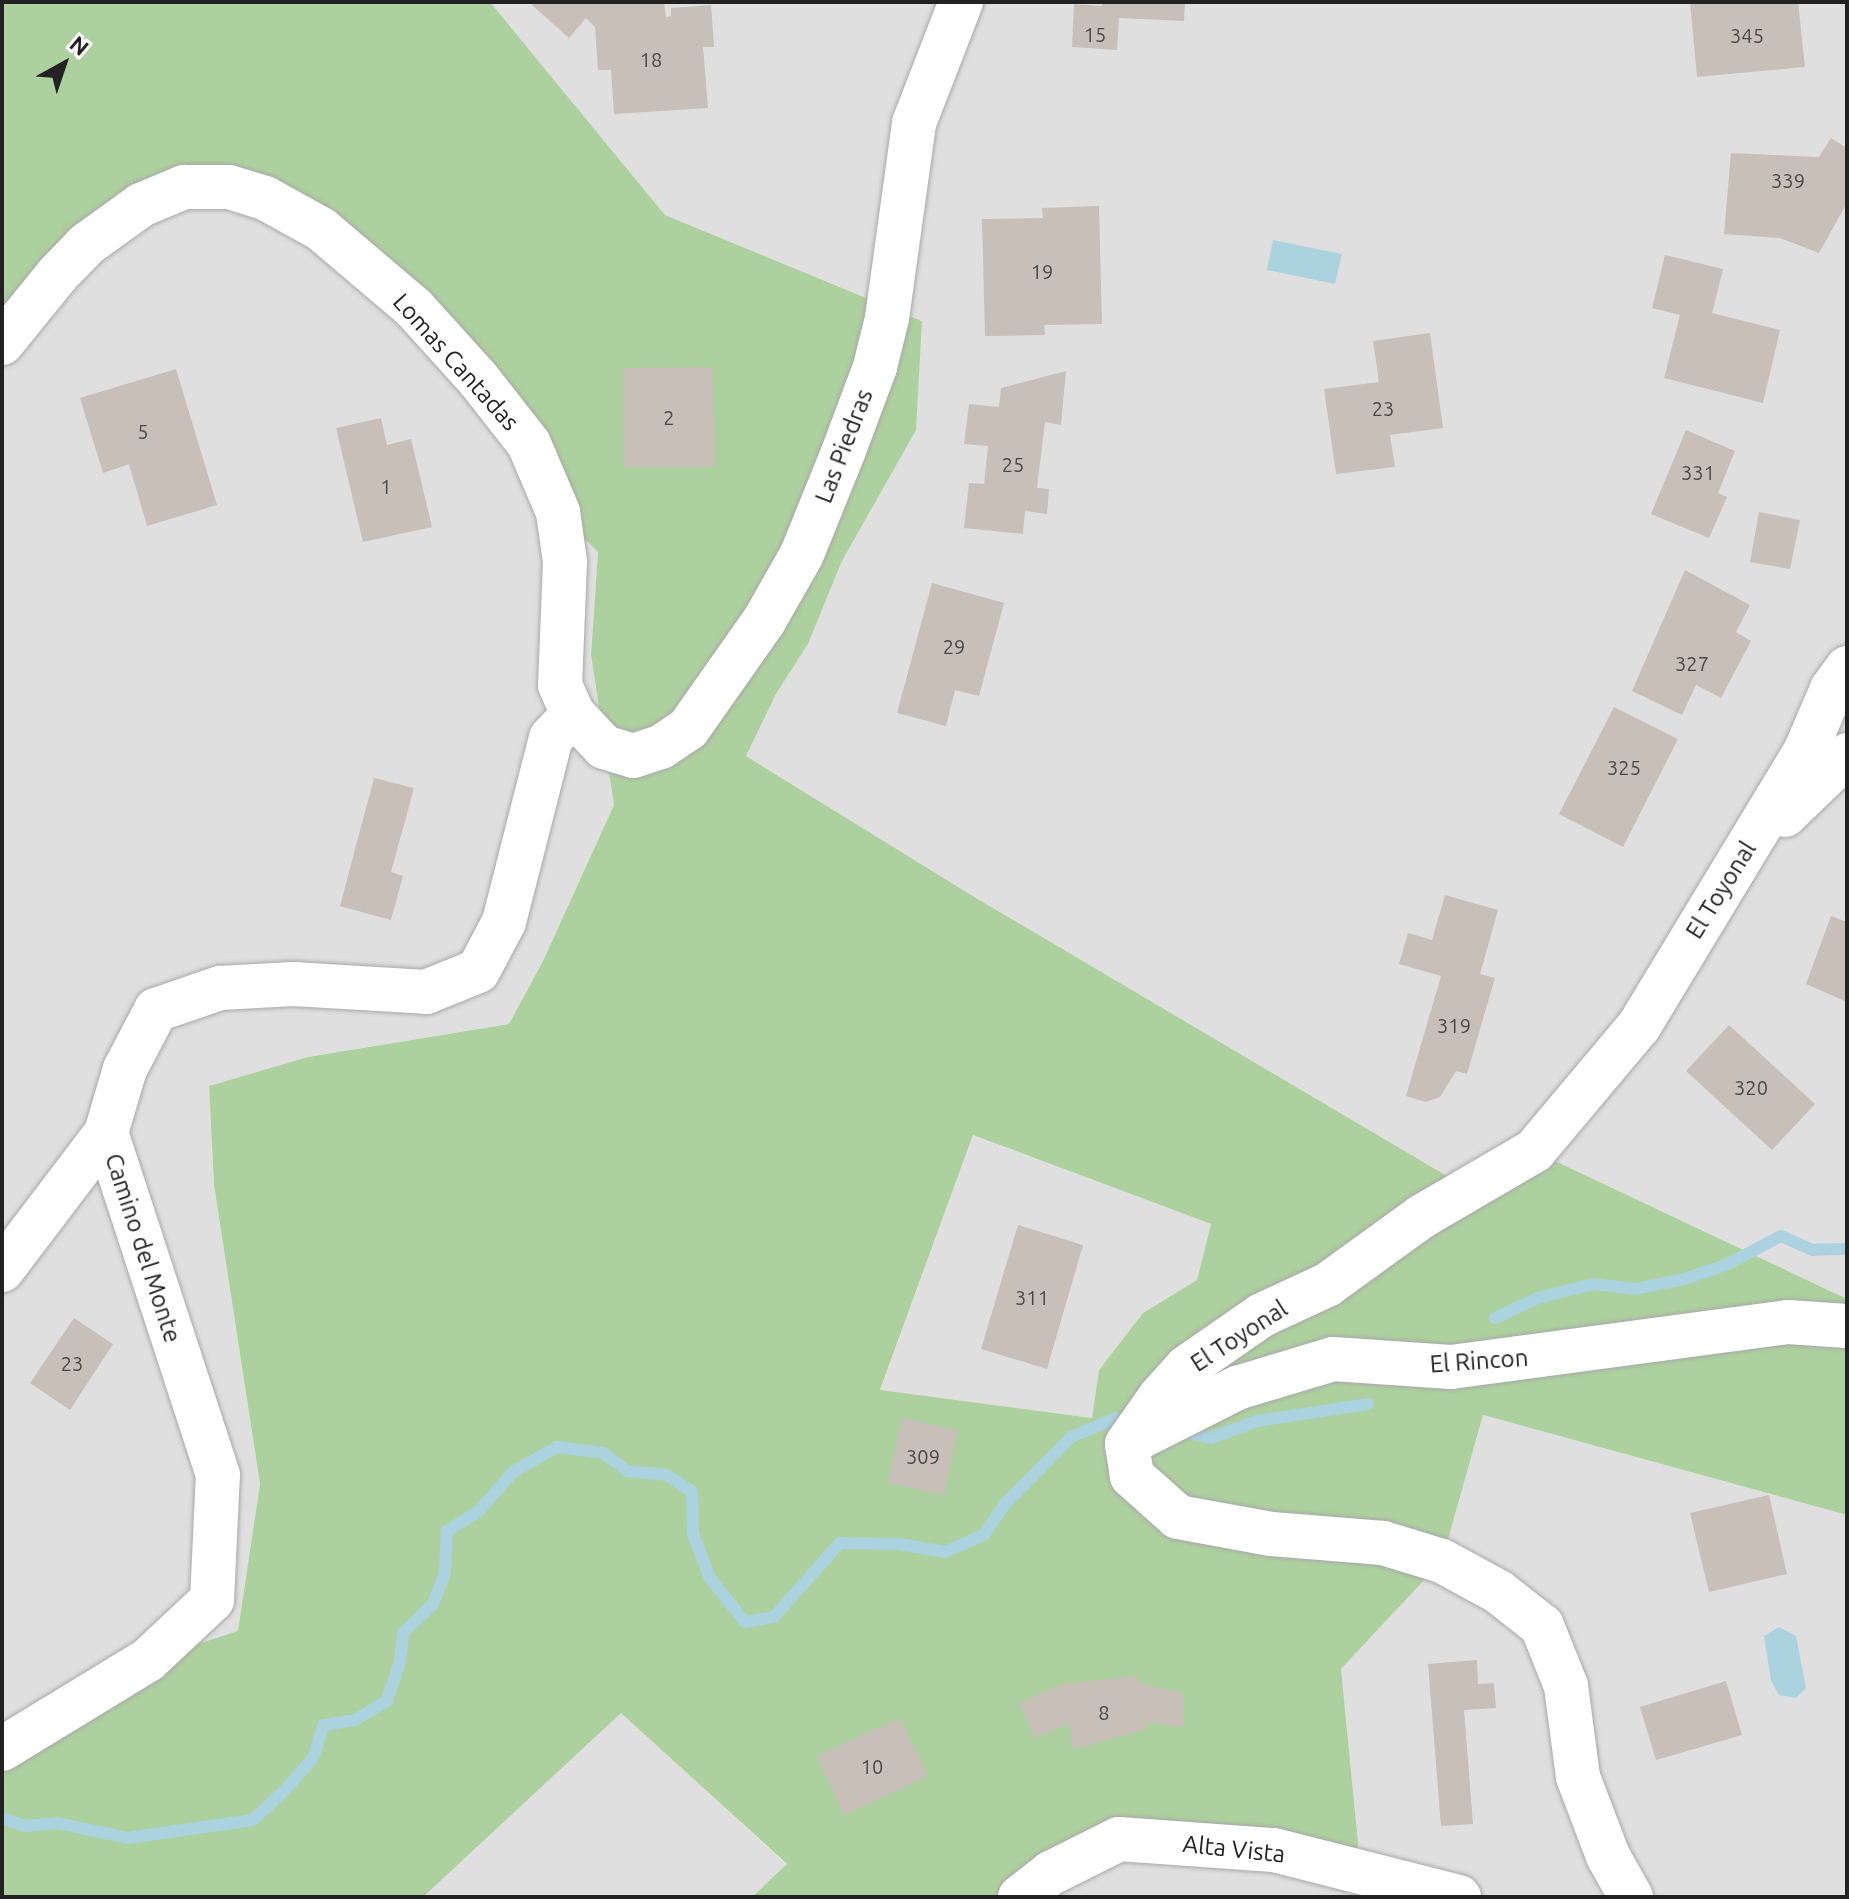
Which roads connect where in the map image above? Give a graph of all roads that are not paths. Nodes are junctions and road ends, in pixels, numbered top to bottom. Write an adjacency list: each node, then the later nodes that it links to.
1 (961, 2): 4 (street, Las Piedras)
2 (2, 343): 4 (street, Lomas Cantadas)
3 (1847, 668): 6 (street, El Toyonal)
4 (573, 714): 7 (street, Camino del Monte)
5 (1847, 755): 6 (street)
6 (1746, 853): 10 (street, El Toyonal)
7 (106, 1133): 8 (street); 11 (street, Camino del Monte)
8 (2, 1270)
9 (1847, 1326): 10 (street, El Rincon)
10 (1127, 1444): 14 (street)
11 (2, 1749)
12 (1020, 1897): 13 (street, Alta Vista)
13 (1459, 1897)
14 (1631, 1897)

